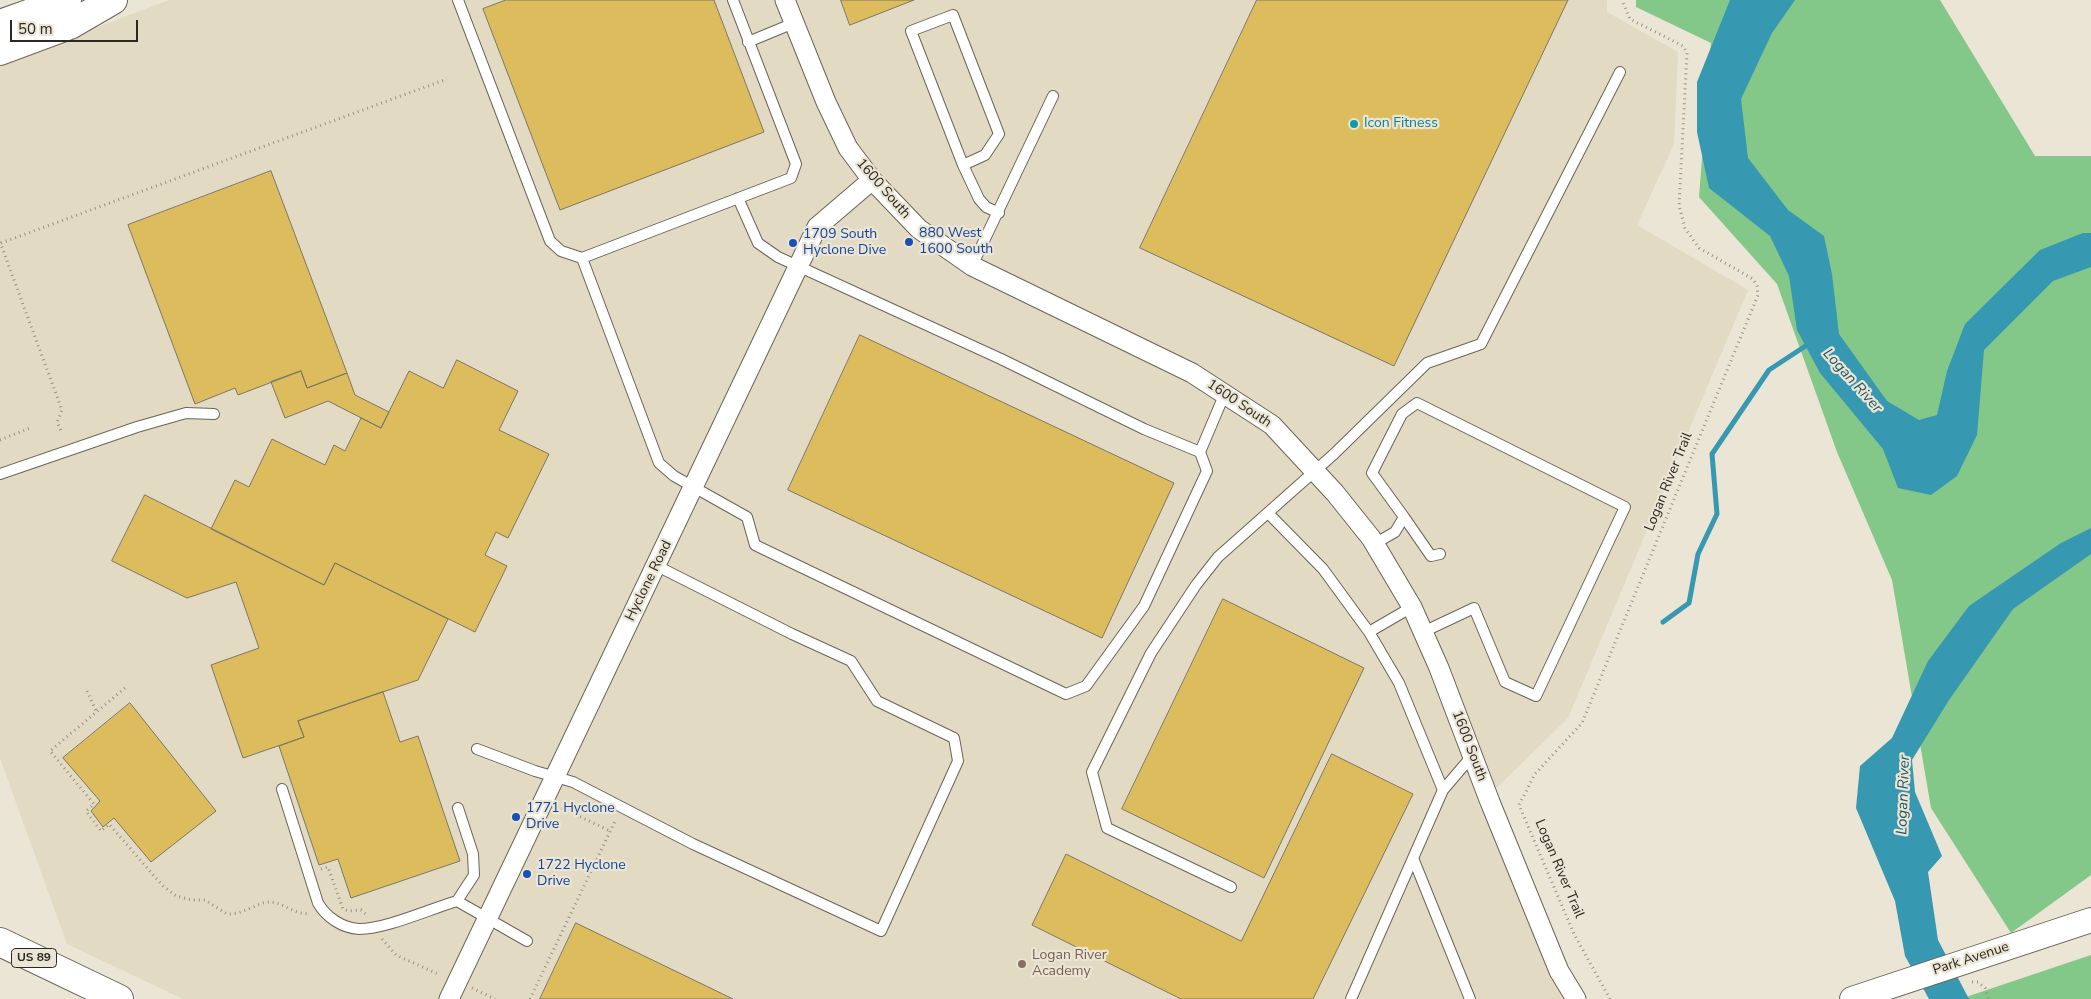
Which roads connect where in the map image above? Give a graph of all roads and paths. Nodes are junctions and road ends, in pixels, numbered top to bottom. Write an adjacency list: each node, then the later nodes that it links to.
1 (67, 0): 9 (main road)
2 (83, 0): 10 (main road)
3 (113, 0): 12 (main road)
4 (458, 0): 21 (lane)
5 (733, 0): 11 (lane)
6 (785, 0): 8 (street, 1600 South)
7 (1622, 0): 74 (path, Logan River Trail)
8 (794, 23): 11 (lane); 17 (street, 1600 South)
9 (0, 24)
10 (0, 34)
11 (748, 42): 18 (lane)
12 (0, 51)
13 (1620, 72): 30 (lane)
14 (447, 78): 20 (path)
15 (1053, 96): 19 (lane)
16 (963, 165): 16 (lane); 19 (lane)
17 (872, 180): 22 (street, Hyclone Road); 23 (street, 1600 South)
18 (738, 198): 21 (lane); 22 (lane)
19 (999, 213): 23 (lane)
20 (0, 243): 27 (path)
21 (582, 258): 32 (lane)
22 (799, 266): 29 (lane); 32 (street, Hyclone Road)
23 (972, 266): 24 (street, 1600 South)
24 (1225, 393): 29 (lane); 30 (street, 1600 South)
25 (214, 414): 31 (lane)
26 (30, 428): 28 (path)
27 (62, 433)
28 (0, 440)
29 (1200, 452): 32 (lane)
30 (1315, 471): 33 (lane); 35 (street, 1600 South)
31 (0, 474)
32 (694, 486): 37 (street, Hyclone Road)
33 (1269, 514): 39 (lane); 55 (lane)
34 (1404, 517): 35 (lane); 36 (lane); 40 (lane)
35 (1374, 544): 38 (street, 1600 South)
36 (1440, 554)
37 (657, 566): 46 (street, Hyclone Road); 51 (lane)
38 (1412, 607): 39 (lane); 40 (street, 1600 South)
39 (1369, 632): 48 (lane)
40 (1423, 632): 45 (street, 1600 South)
41 (126, 688): 43 (path)
42 (87, 691): 43 (path)
43 (96, 712): 58 (path)
44 (477, 749): 46 (lane)
45 (1472, 756): 48 (lane); 73 (street, 1600 South)
46 (556, 777): 51 (lane); 59 (street, Hyclone Road)
47 (282, 789): 58 (lane)
48 (1443, 790): 53 (lane)
49 (458, 808): 57 (lane)
50 (562, 808): 52 (path)
51 (622, 808): 52 (path)
52 (610, 831): 70 (path)
53 (1414, 858): 71 (lane); 72 (lane)
54 (314, 872): 56 (path)
55 (1231, 887)
56 (340, 900): 58 (path); 61 (path)
57 (457, 901): 59 (lane); 61 (lane)
58 (322, 909): 61 (lane)
59 (487, 919): 62 (lane); 68 (street, Hyclone Road)
60 (2091, 920): 64 (street, Park Avenue)
61 (374, 926): 65 (path)
62 (527, 941)
63 (0, 942): 67 (main road, US 89)
64 (1964, 973): 75 (street, Park Avenue); 76 (path)
65 (438, 974)
66 (472, 988): 69 (path)
67 (119, 999)
68 (449, 999)
69 (495, 999)
70 (530, 999)
71 (1351, 999)
72 (1470, 999)
73 (1576, 999)
74 (1610, 999)
75 (1852, 999)
76 (1989, 999)

